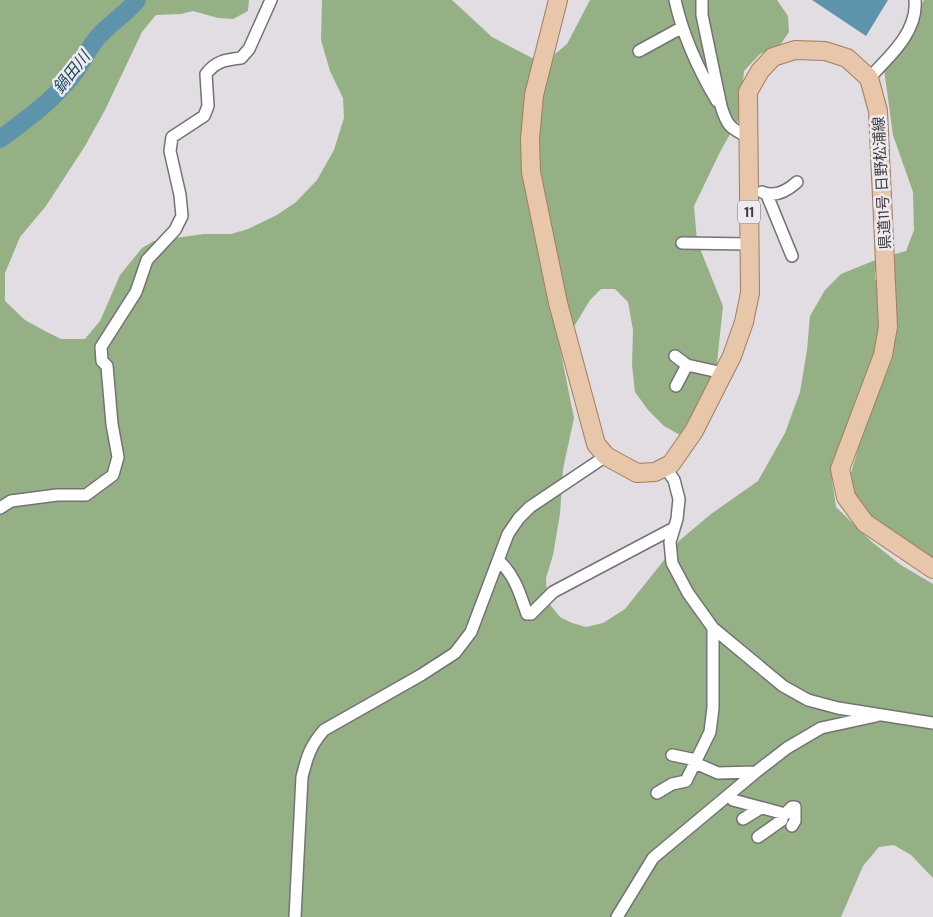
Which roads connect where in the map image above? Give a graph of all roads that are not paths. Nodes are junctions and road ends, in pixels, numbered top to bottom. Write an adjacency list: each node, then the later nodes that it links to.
1 (271, 0): 23 (street)
2 (558, 0): 21 (main road)
3 (675, 0): 6 (street)
4 (702, 0): 9 (street)
5 (915, 0): 8 (street)
6 (681, 28): 7 (street); 9 (street)
7 (639, 52)
8 (869, 78): 10 (main road, 11); 26 (main road, 県道11号 日野松浦線)
9 (721, 106): 10 (street)
10 (748, 137): 12 (main road, 11)
11 (797, 182): 13 (street)
12 (748, 187): 13 (street); 15 (main road, 11)
13 (767, 195): 16 (street)
14 (682, 242): 15 (street)
15 (749, 244): 19 (main road, 11)
16 (792, 256)
17 (675, 356): 18 (street)
18 (687, 365): 19 (street); 20 (street)
19 (723, 372): 22 (main road, 11)
20 (676, 386)
21 (606, 456): 22 (main road); 25 (street)
22 (665, 467): 24 (street)
23 (0, 508)
24 (674, 528): 25 (street); 27 (street)
25 (498, 560): 40 (street)
26 (933, 569)
27 (713, 628): 28 (street); 31 (street)
28 (882, 715): 29 (street); 32 (street)
29 (933, 723)
30 (672, 755): 31 (street)
31 (695, 762): 32 (street); 33 (street)
32 (756, 772): 34 (street)
33 (657, 793)
34 (730, 794): 35 (street); 41 (street)
35 (761, 808): 36 (street); 37 (street)
36 (781, 813): 38 (street); 39 (street)
37 (743, 819)
38 (792, 826)
39 (758, 837)
40 (295, 917)
41 (617, 917)

